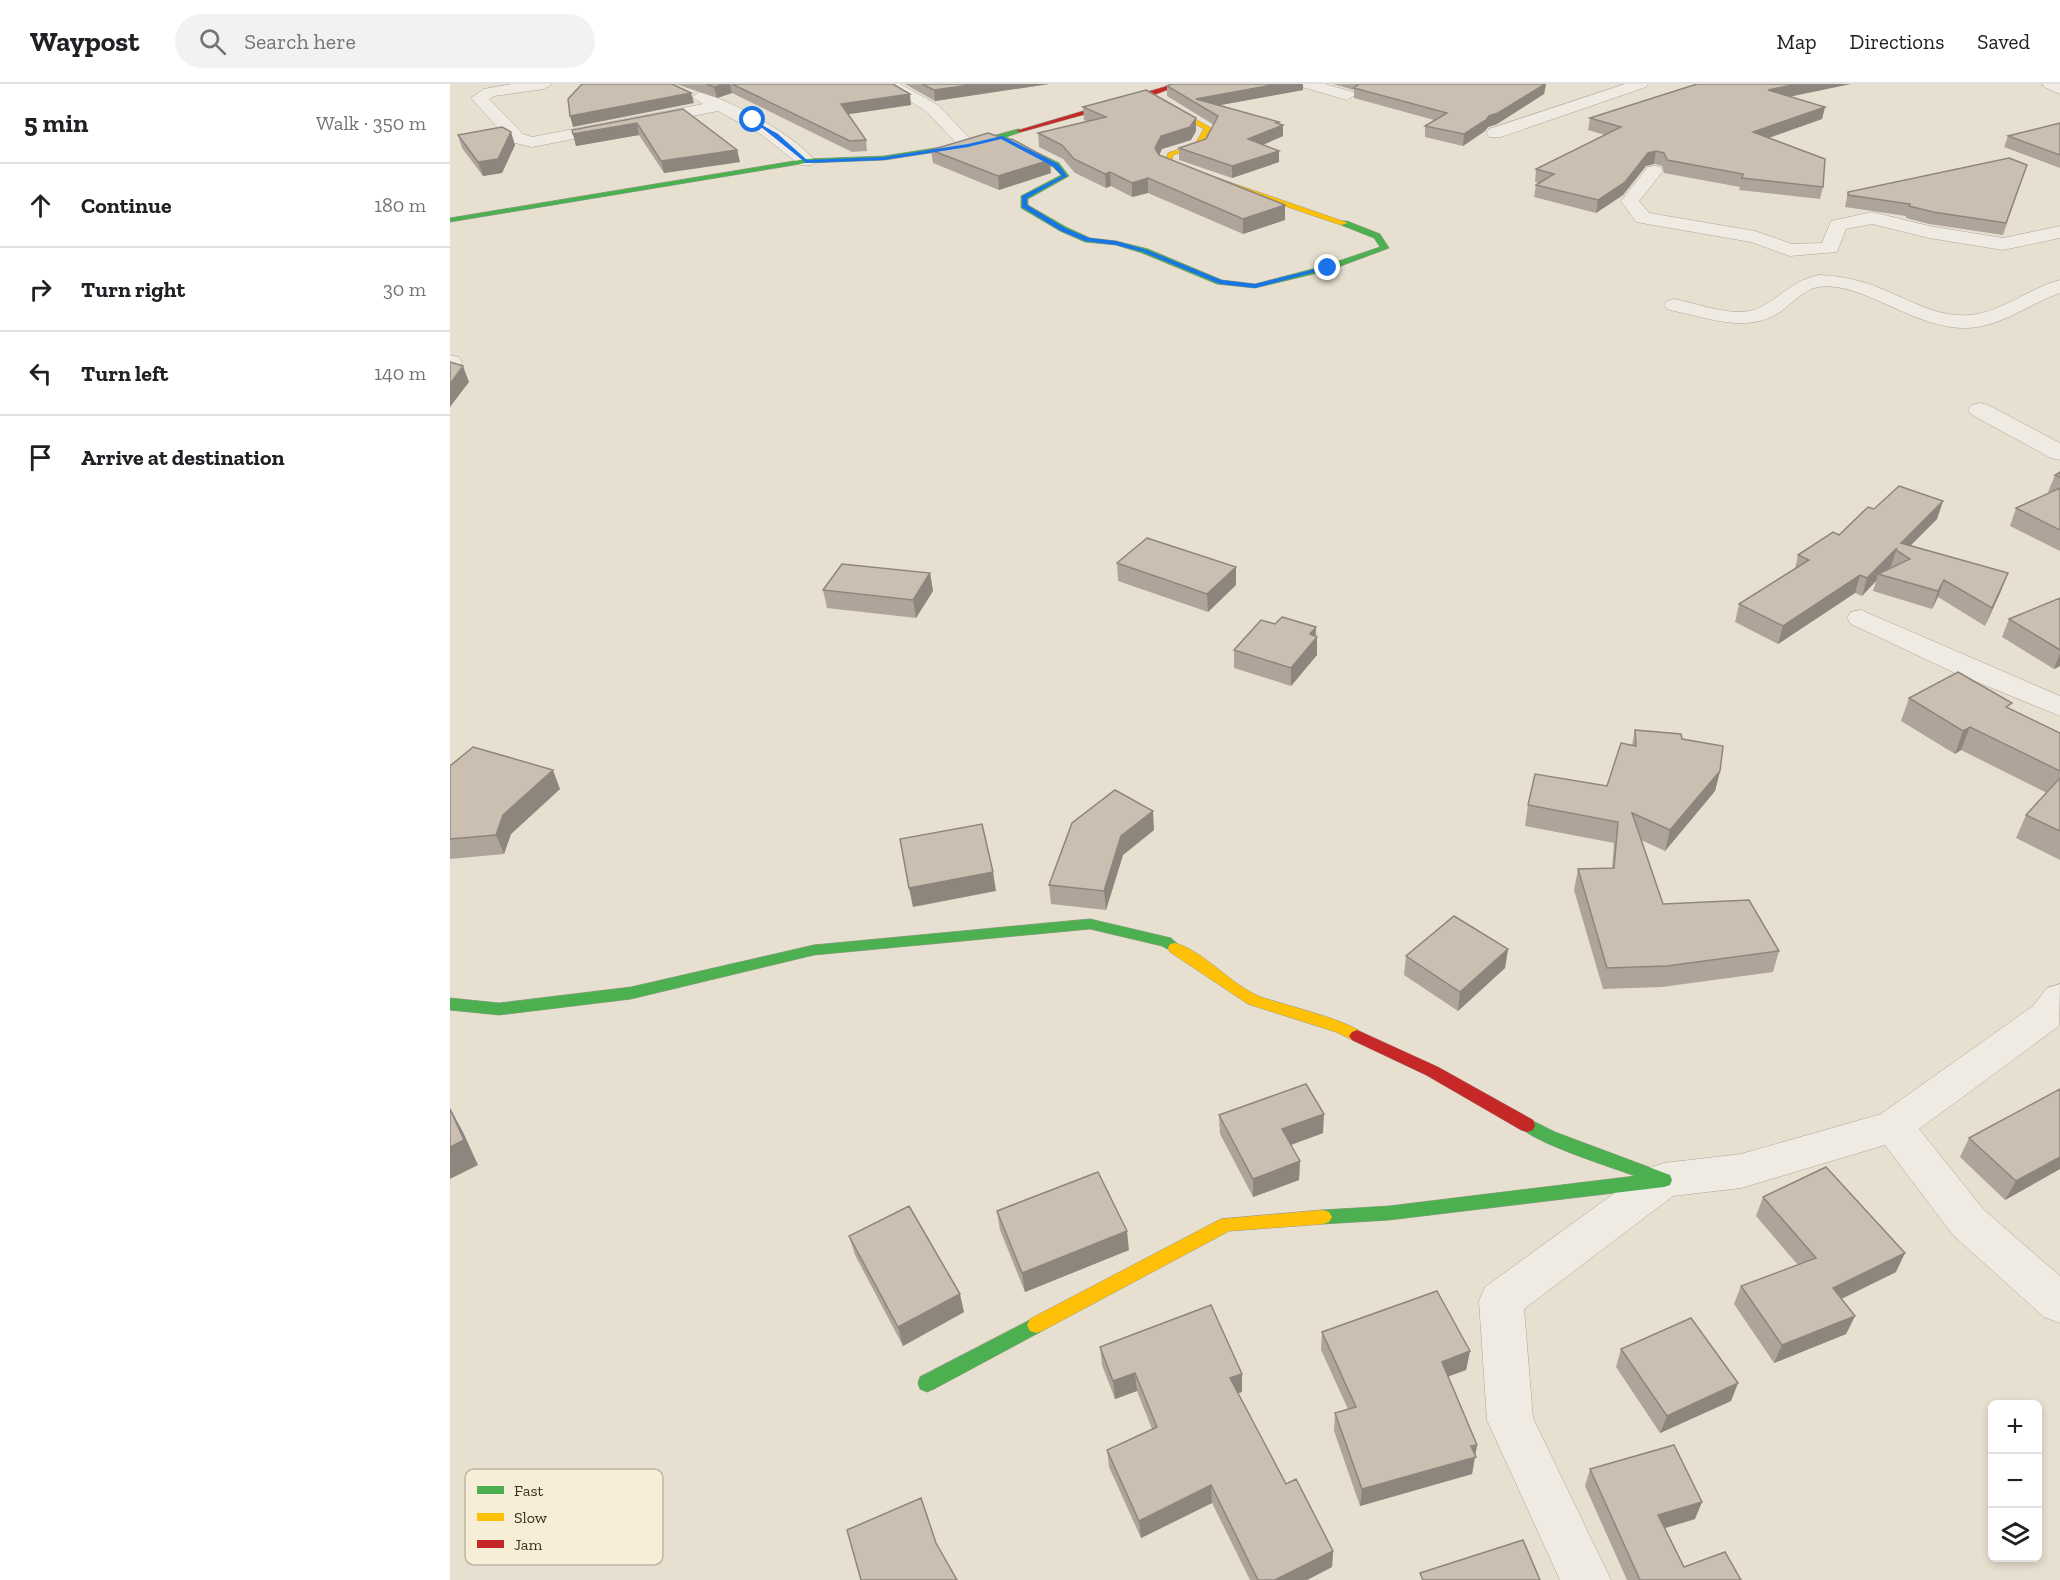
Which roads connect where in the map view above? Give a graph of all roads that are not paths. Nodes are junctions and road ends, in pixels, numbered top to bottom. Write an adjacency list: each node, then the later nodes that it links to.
1 (544, 84): 11 (street)
2 (890, 84): 14 (street)
3 (1180, 84): 10 (street)
4 (1308, 84): 9 (street)
5 (1640, 84): 12 (street)
6 (2050, 84): 8 (street)
7 (681, 89): 11 (street)
8 (2060, 89)
9 (1347, 94)
10 (1149, 95): 13 (street); 13 (street)
11 (721, 106): 15 (street)
12 (1495, 133)
13 (1002, 137): 14 (street)
14 (968, 145): 15 (street)
15 (806, 161): 17 (street)
16 (1654, 171): 18 (street)
17 (450, 220)
18 (2060, 232)
19 (2060, 286): 20 (street)
20 (1674, 305)
21 (1980, 410): 22 (street)
22 (2060, 453)
23 (1861, 618): 24 (street)
24 (2060, 707)
25 (2060, 998): 27 (street)
26 (450, 1004): 28 (street)
27 (1894, 1126): 28 (street); 29 (street)
28 (1664, 1180): 30 (street); 31 (street)
29 (2060, 1303)
30 (927, 1383)
31 (1586, 1580)

